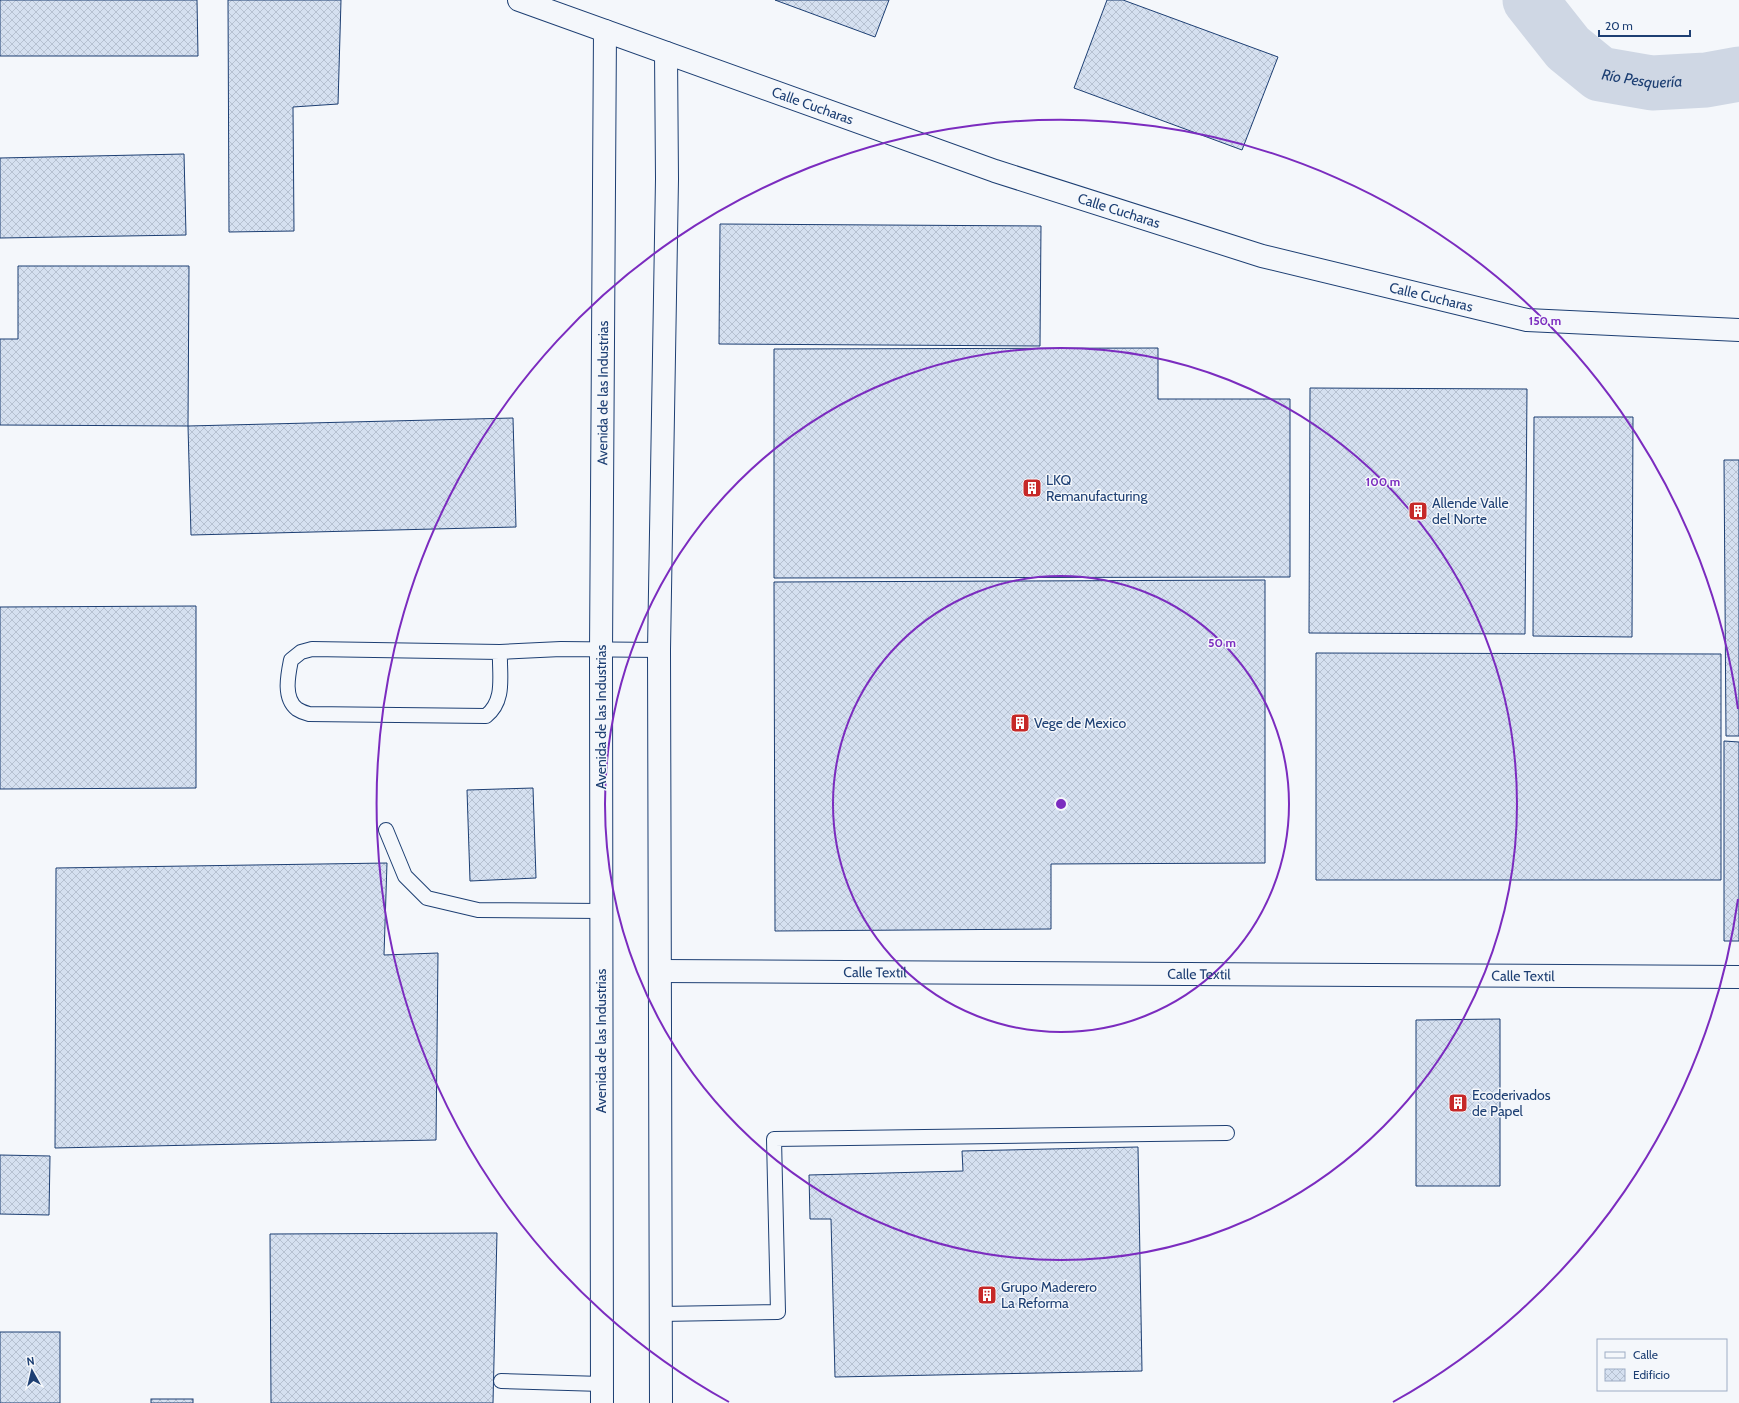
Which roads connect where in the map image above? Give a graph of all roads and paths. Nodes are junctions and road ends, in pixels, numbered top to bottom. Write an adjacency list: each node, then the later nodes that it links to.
1 (520, 0): 2 (street, Calle Cucharas)
2 (605, 31): 3 (street, Calle Cucharas); 6 (street, Avenida de las Industrias)
3 (666, 52): 4 (street, Calle Cucharas); 5 (street)
4 (1739, 330)
5 (659, 650): 6 (lane); 10 (street)
6 (601, 651): 7 (lane); 9 (street, Avenida de las Industrias)
7 (500, 652): 7 (lane)
8 (386, 830): 9 (lane)
9 (601, 911): 15 (street, Avenida de las Industrias)
10 (660, 971): 11 (street, Calle Textil); 13 (street)
11 (1739, 977)
12 (1227, 1133): 13 (lane)
13 (660, 1314): 16 (street)
14 (501, 1381): 15 (lane)
15 (602, 1393)
16 (661, 1403)

